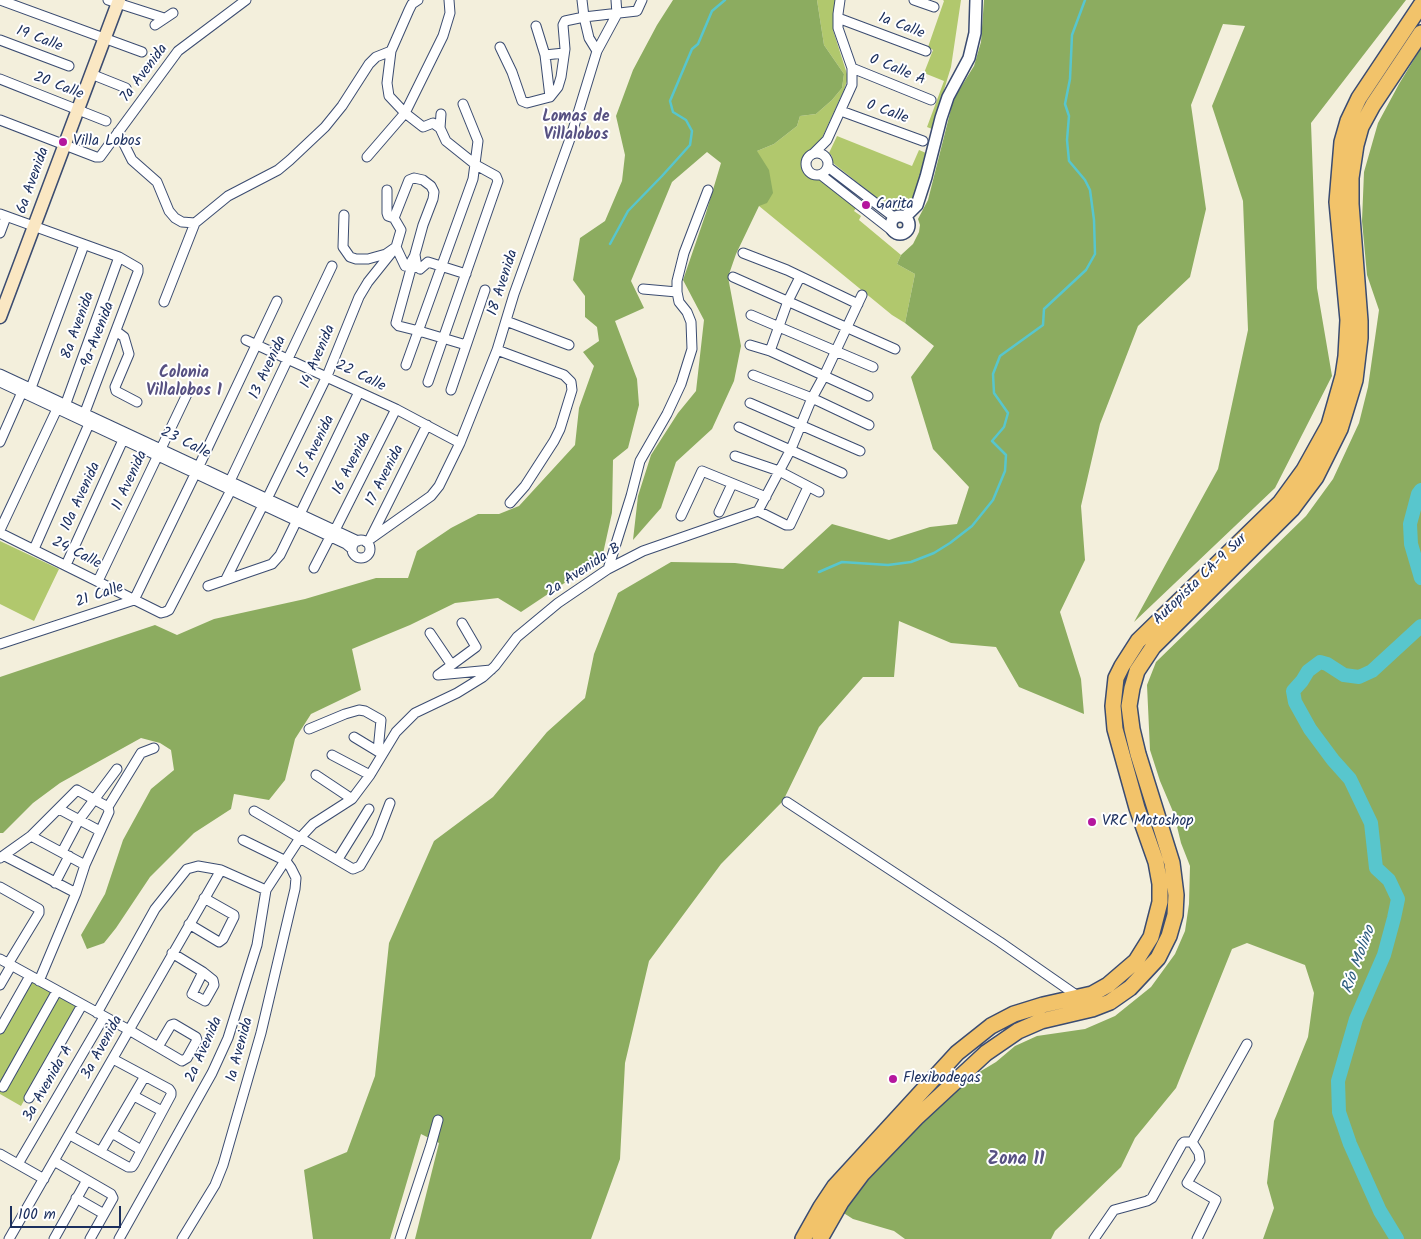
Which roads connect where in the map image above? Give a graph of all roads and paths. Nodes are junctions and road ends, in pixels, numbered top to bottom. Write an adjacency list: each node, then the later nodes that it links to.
1 (0, 0): 22 (street)
2 (246, 0): 46 (street, 7a Avenida)
3 (418, 0): 25 (street)
4 (449, 0): 41 (street)
5 (582, 0): 16 (street)
6 (616, 0): 15 (street)
7 (642, 0): 15 (street)
8 (840, 0): 18 (street)
9 (914, 0): 13 (street)
10 (976, 0): 62 (street)
11 (115, 1): 17 (street); 22 (main road, 6a Avenida)
12 (1421, 5): 207 (highway, Autopista CA-9 Sur)
13 (934, 7)
14 (173, 12): 17 (street)
15 (617, 14): 16 (street); 26 (street, 18 Avenida)
16 (584, 17): 26 (street); 29 (street)
17 (164, 18): 19 (street)
18 (838, 18): 27 (street, 1a Calle); 32 (street)
19 (155, 25)
20 (536, 26): 30 (street)
21 (1421, 33): 217 (highway, Autopista CA-9 Sur)
22 (105, 38): 28 (street); 33 (main road, 6a Avenida)
23 (0, 40): 31 (street, 19 Calle)
24 (500, 47): 36 (street)
25 (391, 51): 41 (street); 63 (street)
26 (597, 51): 87 (street, 18 Avenida)
27 (926, 51)
28 (142, 52)
29 (564, 53): 30 (street); 36 (street)
30 (545, 54): 36 (street)
31 (69, 66)
32 (852, 68): 37 (street, 0 Calle A); 40 (street)
33 (92, 74): 35 (street); 39 (main road, 6a Avenida)
34 (0, 79): 39 (street, 20 Calle)
35 (126, 88)
36 (550, 97)
37 (931, 100)
38 (463, 104): 53 (street)
39 (78, 109): 44 (street, 20 Calle); 49 (main road, 6a Avenida)
40 (841, 111): 47 (street); 48 (street, 0 Calle)
41 (405, 112): 45 (street); 51 (street)
42 (441, 114): 45 (street)
43 (0, 120): 49 (street)
44 (106, 121)
45 (440, 128): 53 (street)
46 (118, 132): 49 (street, 7a Avenida); 63 (street)
47 (827, 140): 50 (street); 52 (street)
48 (923, 141)
49 (65, 145): 64 (main road, 6a Avenida)
50 (814, 153): 52 (street); 54 (street)
51 (367, 157)
52 (828, 162): 54 (street); 57 (street)
53 (476, 165): 73 (street); 74 (street)
54 (821, 175): 58 (street)
55 (387, 190): 61 (street)
56 (708, 190): 79 (street)
57 (876, 205): 58 (street); 62 (street)
58 (870, 214): 66 (street)
59 (344, 215): 68 (street)
60 (3, 216): 64 (street); 65 (street)
61 (394, 218): 68 (street, 14 Avenida); 70 (street)
62 (900, 218): 66 (street)
63 (195, 223): 83 (street)
64 (34, 227): 67 (street); 86 (main road, 6a Avenida)
65 (0, 233)
66 (895, 233)
67 (84, 245): 71 (street); 111 (street)
68 (396, 247): 70 (street); 107 (street, 14 Avenida)
69 (743, 253): 76 (street)
70 (415, 256): 73 (street); 91 (street)
71 (119, 258): 90 (street, 9a Avenida); 119 (street, 8a Avenida)
72 (332, 266): 102 (street, 13 Avenida)
73 (442, 267): 74 (street); 91 (street)
74 (466, 274): 92 (street)
75 (734, 277): 82 (street)
76 (800, 277): 82 (street); 84 (street)
77 (643, 289): 79 (street)
78 (485, 290): 95 (street)
79 (677, 292): 157 (street)
80 (862, 295): 84 (street)
81 (277, 301): 94 (street, 21 Calle)
82 (788, 301): 88 (street); 89 (street)
83 (164, 302)
84 (858, 304): 89 (street)
85 (751, 315): 88 (street)
86 (0, 317)
87 (506, 321): 96 (street); 99 (street, 18 Avenida)
88 (778, 326): 100 (street); 101 (street)
89 (847, 327): 98 (street); 100 (street)
90 (116, 331): 118 (street); 123 (street, 9a Avenida)
91 (420, 331): 92 (street); 103 (street)
92 (444, 338): 95 (street); 110 (street)
93 (246, 340): 94 (street, 22 Calle)
94 (255, 344): 102 (street, 22 Calle); 136 (street, 21 Calle)
95 (466, 345): 112 (street)
96 (569, 345)
97 (750, 345): 101 (street)
98 (895, 349)
99 (497, 350): 131 (street, 18 Avenida); 145 (street)
100 (836, 350): 104 (street); 108 (street)
101 (770, 351): 108 (street)
102 (288, 359): 107 (street, 22 Calle); 140 (street, 13 Avenida)
103 (406, 364)
104 (873, 366)
105 (0, 374): 111 (street, 23 Calle)
106 (754, 375): 117 (street)
107 (327, 376): 115 (street, 22 Calle); 144 (street, 14 Avenida)
108 (824, 376): 116 (street); 117 (street)
109 (0, 382): 113 (street, 23 Calle)
110 (428, 382)
111 (31, 388): 119 (street, 23 Calle)
112 (451, 390)
113 (22, 392): 121 (street, 23 Calle); 130 (street)
114 (188, 392): 134 (street, 11 Avenida)
115 (359, 392): 122 (street, 22 Calle); 149 (street, 15 Avenida)
116 (868, 396)
117 (812, 398): 125 (street); 127 (street)
118 (137, 402)
119 (66, 403): 123 (street, 23 Calle)
120 (750, 403): 125 (street)
121 (57, 409): 124 (street, 23 Calle); 150 (street)
122 (396, 409): 126 (street, 22 Calle); 151 (street, 16 Avenida)
123 (85, 412): 134 (street, 23 Calle)
124 (89, 424): 129 (street, 23 Calle); 153 (street)
125 (800, 424): 132 (street); 133 (street)
126 (427, 425): 131 (street, 22 Calle); 152 (street, 17 Avenida)
127 (869, 425)
128 (739, 427): 132 (street)
129 (124, 440): 134 (street, 23 Calle); 155 (street, 10a Avenida)
130 (0, 442)
131 (460, 443): 152 (street, 18 Avenida)
132 (790, 449): 137 (street); 138 (street)
133 (860, 450)
134 (160, 452): 136 (street, 23 Calle); 159 (street, 11 Avenida)
135 (735, 456): 137 (street)
136 (198, 470): 140 (street, 23 Calle); 161 (street, 21 Calle)
137 (779, 471): 141 (street); 143 (street)
138 (842, 473)
139 (732, 484): 143 (street); 147 (street); 148 (street)
140 (230, 486): 144 (street, 23 Calle); 162 (street, 13 Avenida)
141 (808, 487): 142 (street); 146 (street)
142 (819, 492)
143 (766, 498): 146 (street)
144 (265, 502): 149 (street, 23 Calle); 158 (street, 14 Avenida)
145 (510, 503)
146 (758, 511): 157 (street, 2a Avenida B)
147 (719, 512)
148 (681, 516)
149 (298, 518): 151 (street, 23 Calle); 158 (street, 15 Avenida)
150 (0, 531): 153 (street, 24 Calle)
151 (332, 534): 152 (street, 23 Calle); 154 (street, 23 Calle); 156 (street, 16 Avenida)
152 (364, 540): 154 (street); 154 (street)
153 (34, 549): 155 (street, 24 Calle)
154 (352, 549)
155 (66, 565): 159 (street, 24 Calle)
156 (314, 568)
157 (608, 569): 167 (street, 2a Avenida B)
158 (226, 579): 160 (street)
159 (98, 581): 161 (street, 24 Calle)
160 (208, 586)
161 (134, 600): 162 (street, 24 Calle); 165 (street, 21 Calle)
162 (165, 612)
163 (462, 624): 166 (street)
164 (430, 633): 166 (street)
165 (0, 644)
166 (451, 664): 167 (street)
167 (491, 670): 171 (street, 2a Avenida B)
168 (309, 729): 171 (street)
169 (354, 738): 171 (street)
170 (154, 748): 180 (street)
171 (380, 752): 174 (street, 2a Avenida B)
172 (332, 755): 174 (street)
173 (117, 768): 176 (street)
174 (370, 775): 177 (street, 2a Avenida B)
175 (316, 776): 177 (street)
176 (96, 799): 180 (street); 181 (street); 184 (street)
177 (352, 799): 187 (street, 2a Avenida B)
178 (787, 802): 207 (street)
179 (390, 803): 191 (street)
180 (108, 807): 185 (street)
181 (59, 809): 184 (street); 186 (street)
182 (370, 809): 191 (street)
183 (254, 811): 187 (street)
184 (79, 820): 185 (street); 189 (street)
185 (100, 831): 193 (street)
186 (31, 836): 189 (street); 190 (street)
187 (300, 838): 191 (street); 192 (street, 2a Avenida B)
188 (243, 840): 192 (street)
189 (65, 854): 193 (street); 195 (street)
190 (2, 857): 195 (street)
191 (338, 859)
192 (286, 861): 197 (street, 2a Avenida); 239 (street, 1a Avenida)
193 (86, 865): 198 (street)
194 (221, 870): 197 (street); 199 (street, 3a Avenida); 209 (street, 3a Avenida A)
195 (55, 883): 198 (street)
196 (0, 887): 202 (street)
197 (266, 890): 238 (street, 2a Avenida)
198 (76, 893): 204 (street)
199 (204, 898): 200 (street, 3a Avenida); 200 (street)
200 (189, 924): 201 (street, 3a Avenida)
201 (172, 953): 203 (street); 211 (street, 3a Avenida)
202 (7, 963): 204 (street); 205 (street)
203 (203, 972)
204 (34, 979): 206 (street); 210 (street)
205 (0, 985)
206 (57, 991): 208 (street); 218 (street)
207 (1079, 996): 215 (highway, Autopista CA-9 Sur)
208 (82, 1005): 209 (street); 220 (street)
209 (100, 1015): 211 (street); 230 (street, 3a Avenida A)
210 (0, 1030)
211 (129, 1030): 213 (street); 214 (street, 3a Avenida)
212 (1247, 1044): 225 (street)
213 (158, 1047): 213 (street)
214 (113, 1059): 216 (street); 224 (street, 3a Avenida)
215 (946, 1065): 217 (highway); 241 (highway, Autopista CA-9 Sur)
216 (145, 1076): 219 (street); 221 (street)
217 (955, 1080): 242 (highway, Autopista CA-9 Sur)
218 (3, 1087)
219 (134, 1096): 221 (street); 223 (street)
220 (29, 1098)
221 (162, 1111): 226 (street)
222 (438, 1120): 240 (street)
223 (112, 1133): 226 (street); 227 (street)
224 (70, 1135): 227 (street); 229 (street, 3a Avenida)
225 (1192, 1142): 243 (street); 244 (street)
226 (141, 1150): 227 (street)
227 (101, 1151)
228 (0, 1154): 230 (street)
229 (54, 1162): 231 (street, 3a Avenida); 232 (street)
230 (18, 1164): 231 (street)
231 (44, 1179): 235 (street, 3a Avenida)
232 (87, 1180): 233 (street); 234 (street)
233 (76, 1198): 234 (street); 236 (street)
234 (104, 1214): 237 (street)
235 (10, 1239)
236 (54, 1239)
237 (90, 1239)
238 (119, 1239)
239 (182, 1239)
240 (400, 1239)
241 (803, 1239)
242 (820, 1239)
243 (1094, 1239)
244 (1197, 1239)

